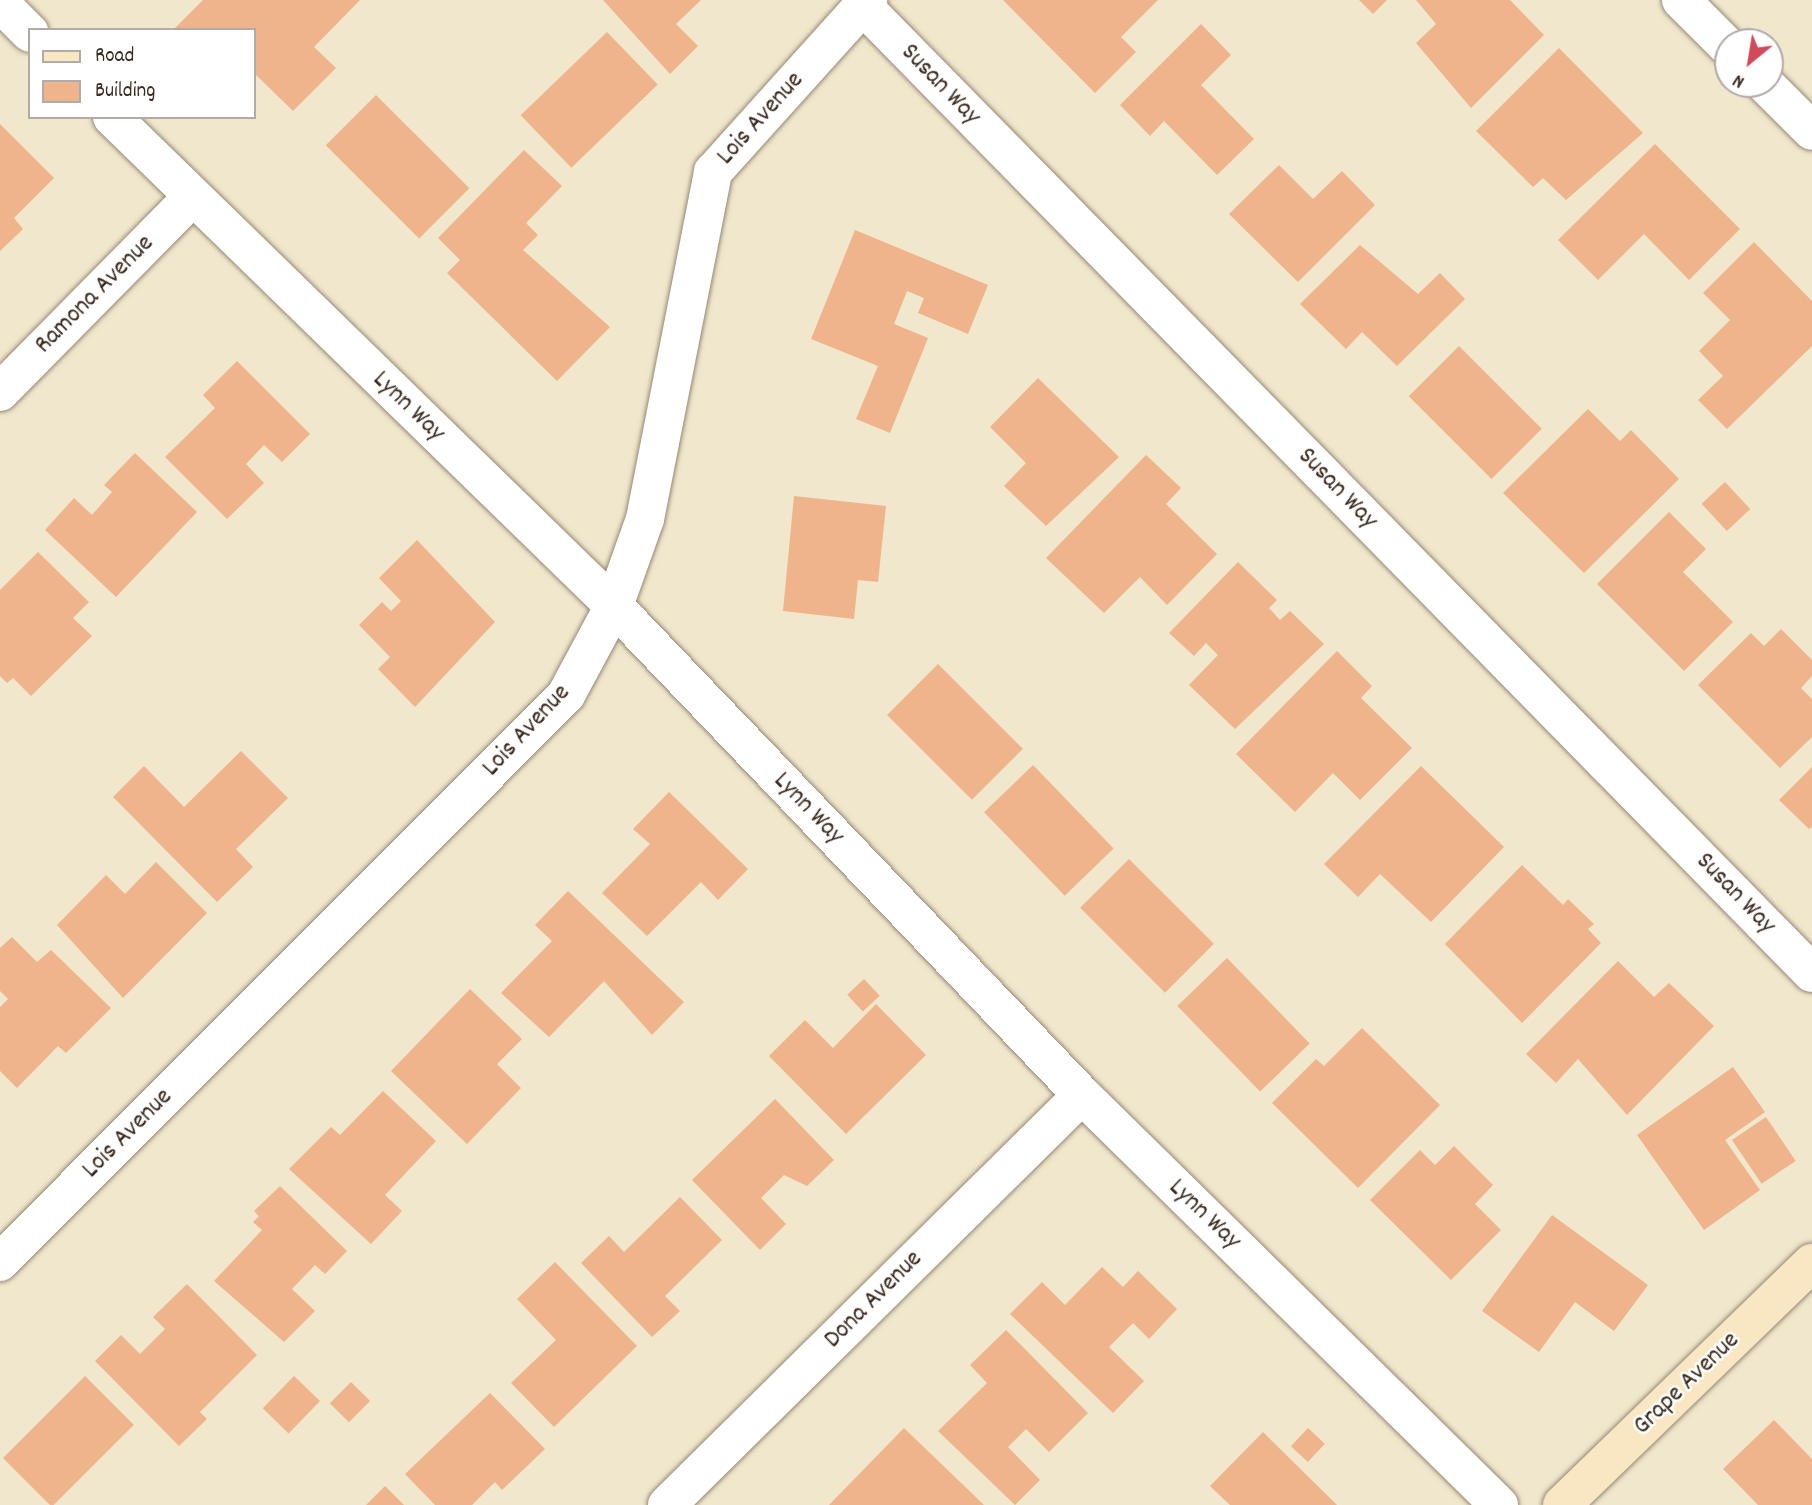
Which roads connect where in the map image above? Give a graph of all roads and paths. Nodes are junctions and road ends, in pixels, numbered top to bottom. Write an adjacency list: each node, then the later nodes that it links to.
1 (1681, 0): 5 (street)
2 (2, 2): 4 (street)
3 (866, 3): 11 (street, Lois Avenue); 12 (street, Susan Way)
4 (28, 31)
5 (1714, 33)
6 (1779, 98): 8 (street)
7 (114, 119): 9 (street, Lynn Way)
8 (1812, 131)
9 (191, 198): 10 (street, Ramona Avenue); 11 (street, Lynn Way)
10 (0, 392)
11 (614, 606): 13 (street, Lynn Way); 14 (street, Lois Avenue)
12 (1812, 973)
13 (1082, 1096): 16 (street, Dona Avenue); 17 (street, Lynn Way)
14 (0, 1262)
15 (1812, 1264): 18 (street, Grape Avenue)
16 (667, 1505)
17 (1500, 1505)
18 (1562, 1505)

